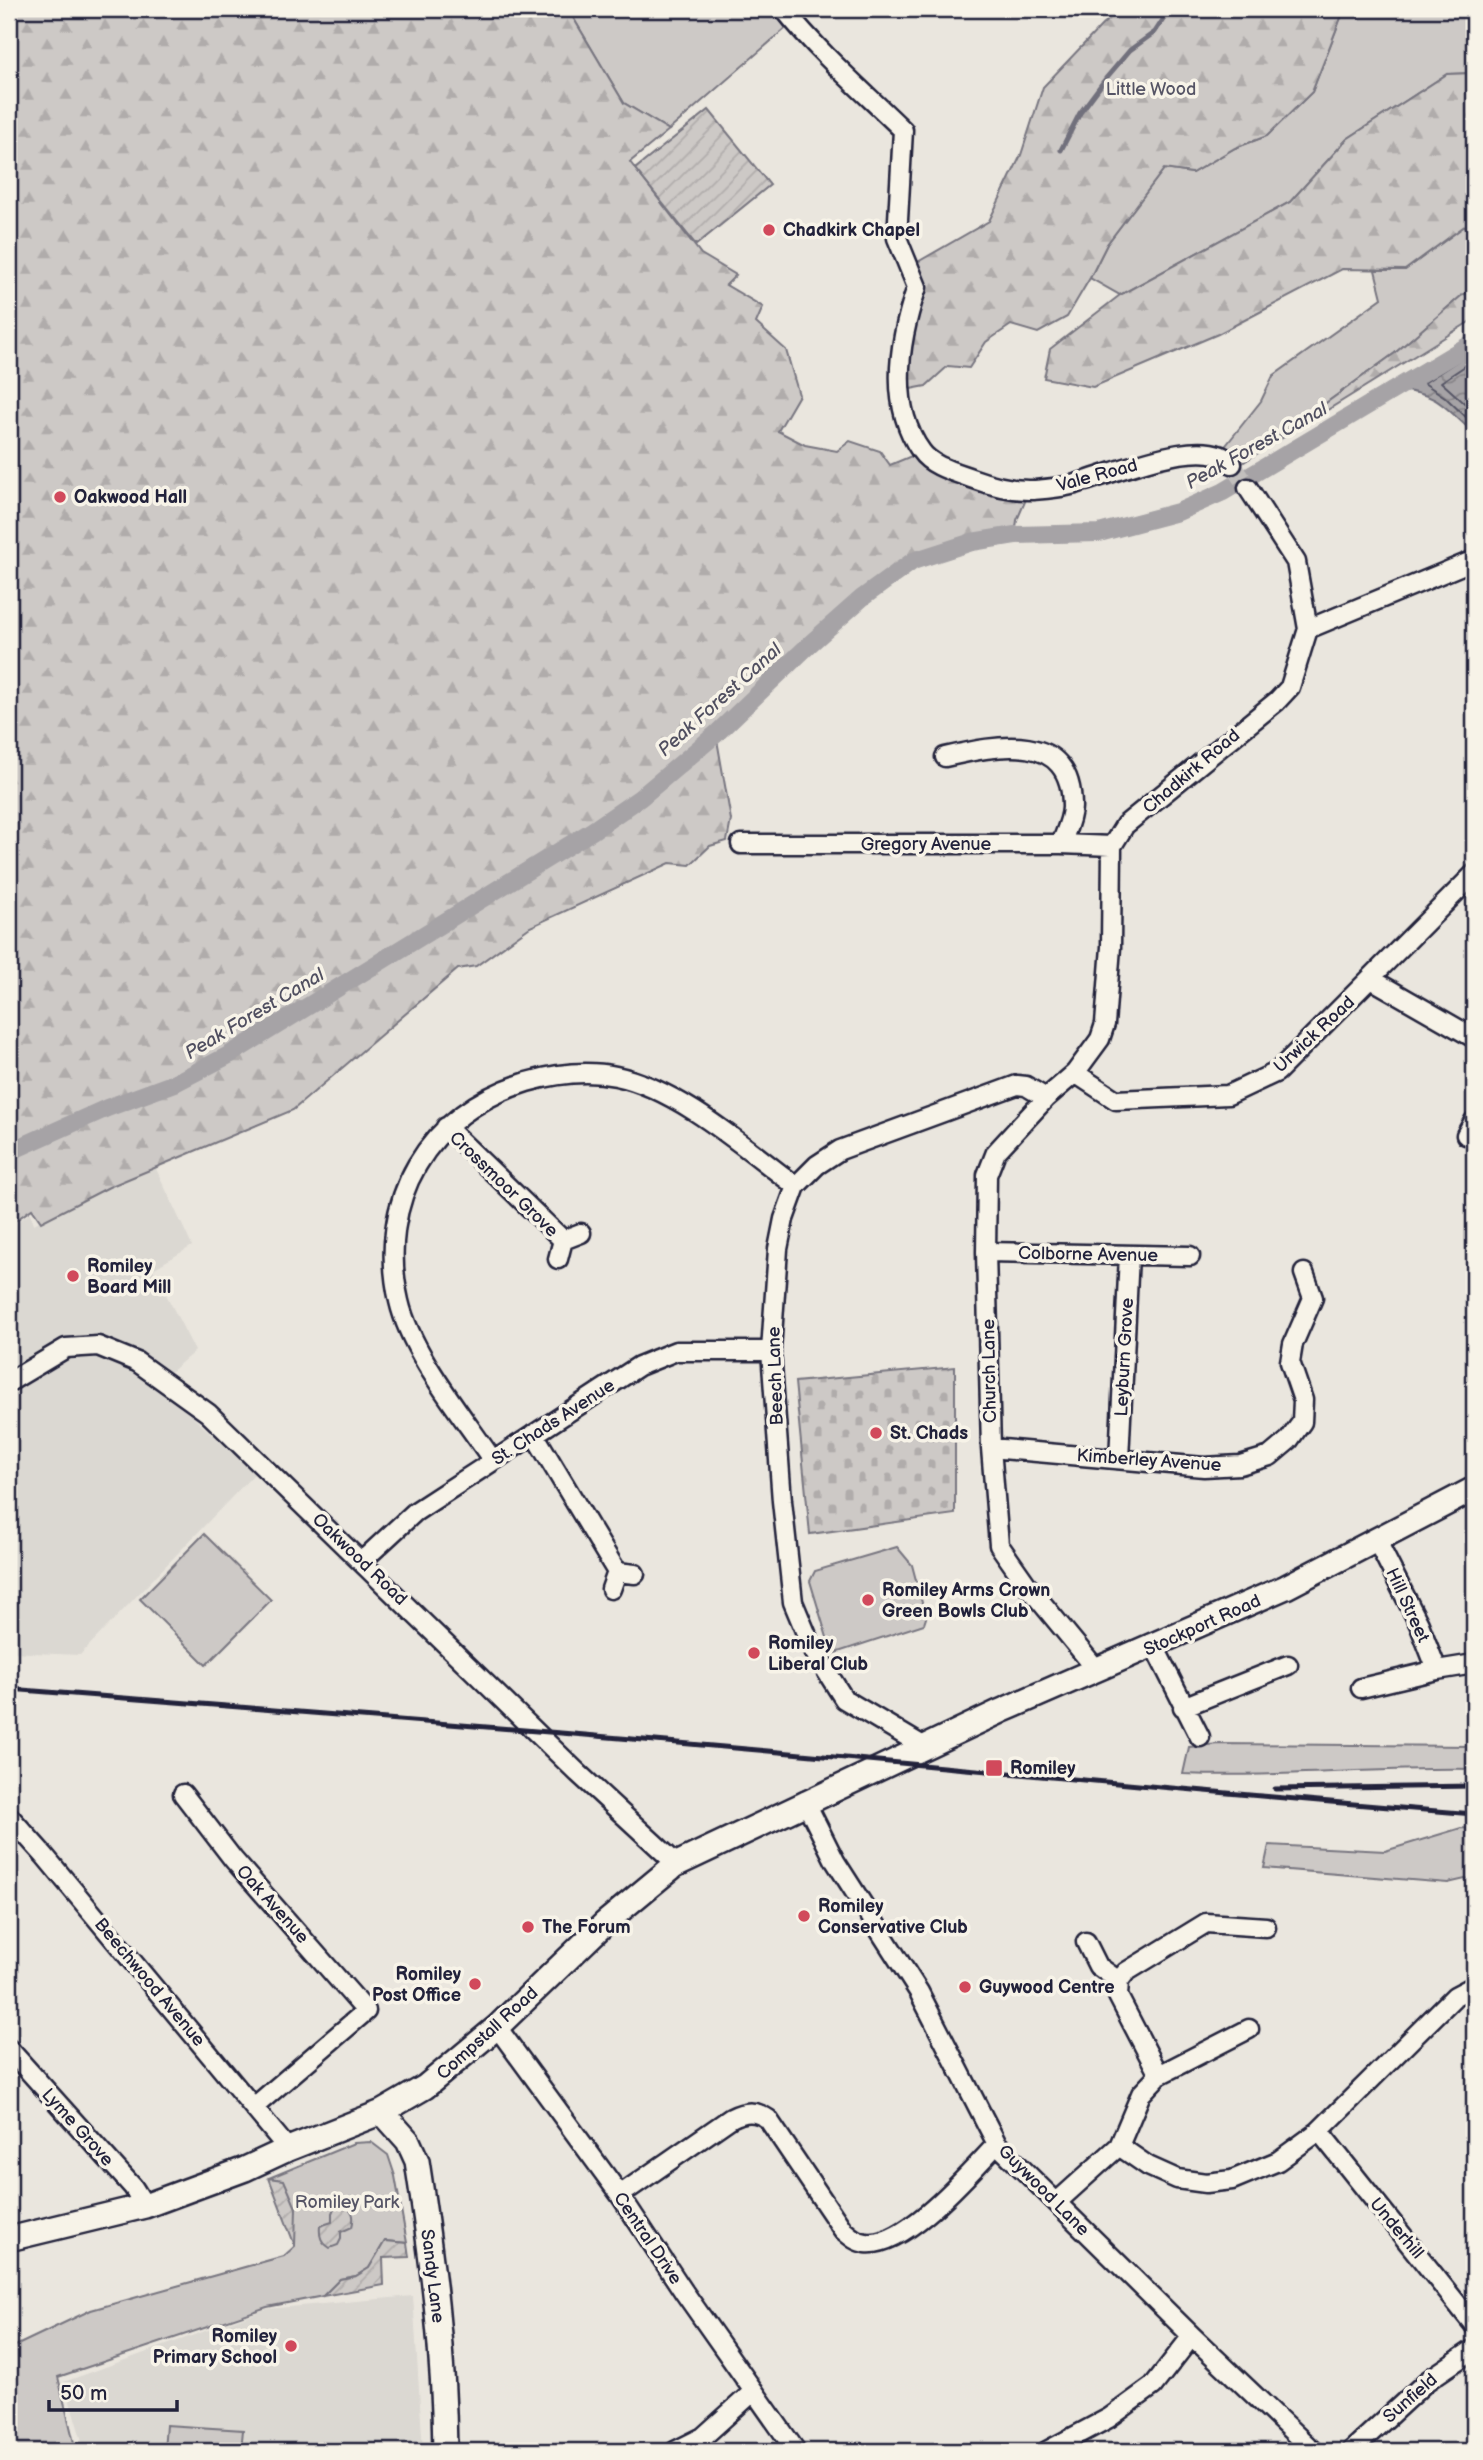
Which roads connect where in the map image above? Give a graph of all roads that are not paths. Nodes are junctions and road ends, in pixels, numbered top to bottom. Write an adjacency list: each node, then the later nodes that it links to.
1 (784, 9): 2 (street, Vale Road)
2 (1232, 464)
3 (1248, 488): 5 (street, Chadkirk Road)
4 (1474, 560): 5 (street)
5 (1308, 629): 9 (street, Chadkirk Road)
6 (945, 757): 8 (street)
7 (741, 844): 8 (street, Gregory Avenue)
8 (1061, 844): 9 (street, Gregory Avenue)
9 (1112, 846): 13 (street)
10 (1472, 880): 11 (street, Urwick Road)
11 (1371, 979): 12 (street); 13 (street, Urwick Road)
12 (1474, 1038)
13 (1075, 1073): 14 (street, Church Lane)
14 (1045, 1098): 16 (street, Beech Lane); 19 (street, Church Lane)
15 (446, 1127): 16 (street); 18 (street, Crossmoor Grove); 29 (street)
16 (796, 1186): 24 (street, Beech Lane)
17 (581, 1233): 18 (street)
18 (563, 1240): 22 (street)
19 (986, 1252): 20 (street, Colborne Avenue); 27 (street, Church Lane)
20 (1129, 1255): 21 (street, Colborne Avenue); 28 (street, Leyburn Grove)
21 (1190, 1256)
22 (558, 1259)
23 (1304, 1273): 28 (street, Kimberley Avenue)
24 (771, 1351): 26 (street, St. Chads Avenue); 42 (street, Beech Lane)
25 (9, 1382): 32 (street, Oakwood Road)
26 (534, 1434): 29 (street, St. Chads Avenue); 33 (street)
27 (991, 1448): 28 (street, Kimberley Avenue); 37 (street, Church Lane)
28 (1119, 1458)
29 (493, 1461): 32 (street, St. Chads Avenue)
30 (1474, 1489): 31 (main road, Stockport Road)
31 (1377, 1541): 34 (main road, Stockport Road); 38 (street, Hill Street)
32 (362, 1561): 46 (street, Oakwood Road)
33 (621, 1578)
34 (1154, 1646): 37 (main road, Stockport Road); 40 (street)
35 (1474, 1664): 38 (street)
36 (1288, 1665): 40 (street)
37 (1097, 1670): 42 (main road, Stockport Road)
38 (1437, 1670): 39 (street)
39 (1361, 1688)
40 (1183, 1707): 41 (street)
41 (1200, 1737)
42 (923, 1746): 44 (main road, Compstall Road)
43 (183, 1794): 55 (street, Oak Avenue)
44 (805, 1801): 46 (main road, Compstall Road); 58 (street, Guywood Lane)
45 (9, 1816): 55 (street, Beechwood Avenue)
46 (675, 1865): 51 (main road, Compstall Road)
47 (1266, 1927): 49 (street)
48 (1086, 1942): 49 (street)
49 (1119, 1981): 54 (street)
50 (1474, 1986): 57 (street)
51 (497, 2026): 56 (main road, Compstall Road); 61 (street, Central Drive)
52 (1249, 2029): 54 (street)
53 (9, 2049): 63 (street, Lyme Grove)
54 (1158, 2075): 59 (street)
55 (254, 2107): 60 (street, Beechwood Avenue)
56 (382, 2112): 60 (main road, Compstall Road); 69 (main road, Sandy Lane)
57 (1319, 2131): 59 (street); 65 (street, Underhill)
58 (997, 2144): 61 (street); 62 (street, Guywood Lane)
59 (1119, 2146): 62 (street)
60 (288, 2149): 63 (main road, Compstall Road)
61 (620, 2195): 68 (street, Central Drive)
62 (1057, 2202): 66 (street, Guywood Lane)
63 (145, 2206): 64 (main road, Compstall Road)
64 (9, 2239)
65 (1474, 2325)
66 (1192, 2336): 72 (street); 73 (street, Guywood Lane)
67 (1474, 2350): 74 (street, Sunfield)
68 (754, 2391): 70 (street); 71 (street, Central Drive)
69 (445, 2451)
70 (675, 2451)
71 (796, 2451)
72 (1047, 2451)
73 (1313, 2451)
74 (1351, 2451)

